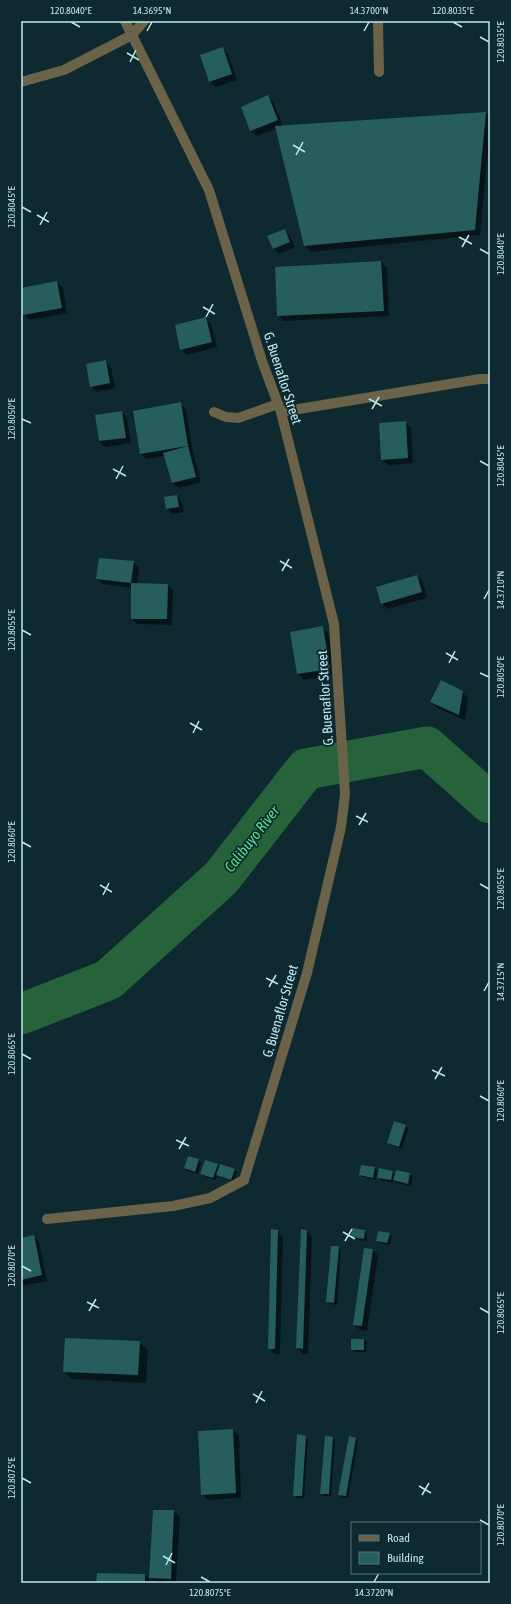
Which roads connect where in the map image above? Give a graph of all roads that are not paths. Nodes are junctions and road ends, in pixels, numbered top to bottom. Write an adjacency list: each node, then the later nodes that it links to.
1 (126, 21): 4 (street, G. Buenaflor Street)
2 (144, 21): 4 (street)
3 (378, 21): 5 (street)
4 (132, 35): 6 (street); 8 (street, G. Buenaflor Street)
5 (379, 72)
6 (21, 82)
7 (490, 379): 8 (street)
8 (279, 408): 9 (street); 10 (street, G. Buenaflor Street)
9 (214, 412)
10 (47, 1219)

